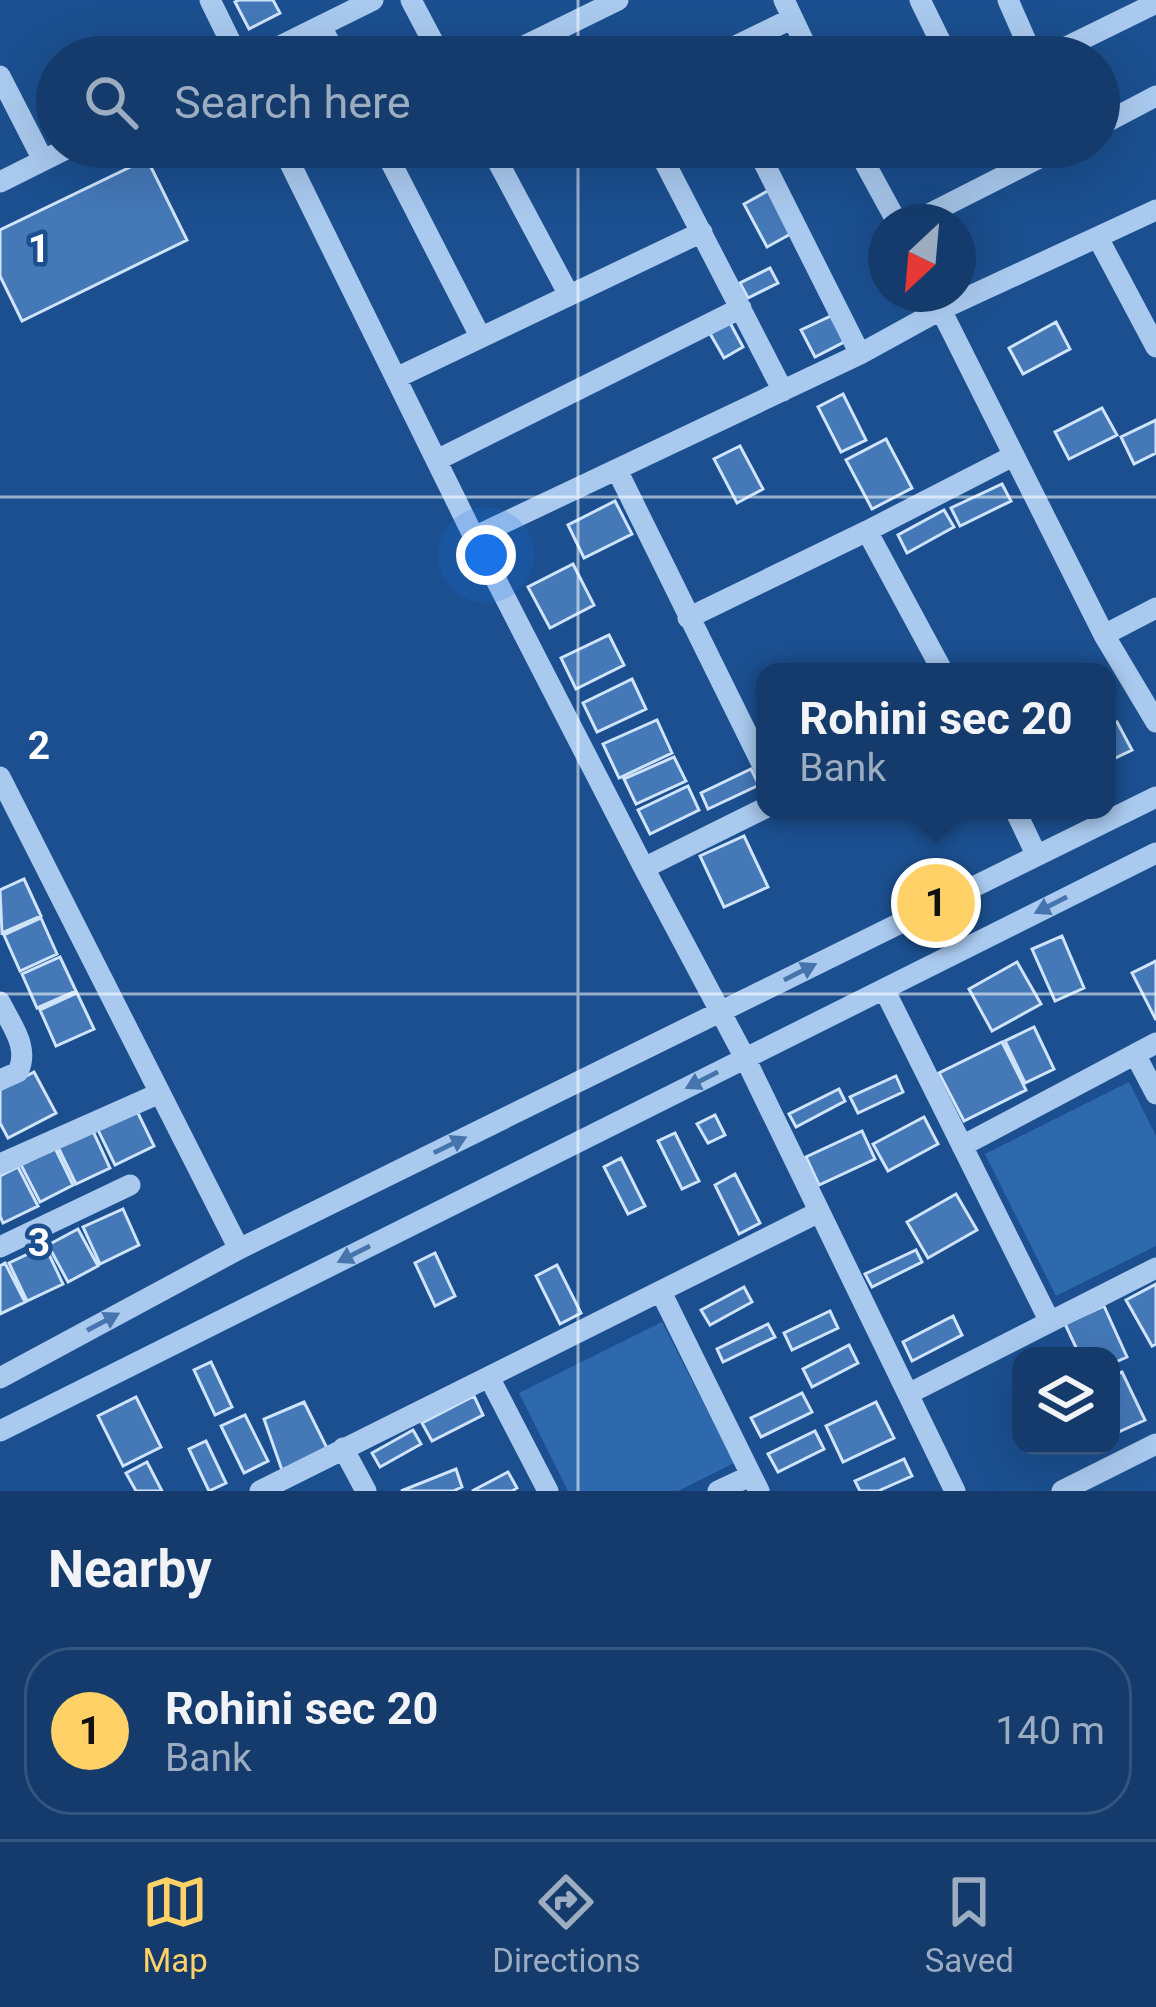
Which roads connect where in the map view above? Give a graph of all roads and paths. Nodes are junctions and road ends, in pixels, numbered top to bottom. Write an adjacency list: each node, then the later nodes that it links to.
1 (210, 0): 10 (street)
2 (373, 0): 9 (street)
3 (411, 0): 13 (street)
4 (618, 0): 14 (street)
5 (920, 0): 16 (street)
6 (1008, 0): 17 (street)
7 (1156, 3): 18 (street)
8 (788, 9): 15 (street)
9 (321, 26): 11 (street); 12 (street)
10 (228, 36)
11 (301, 36)
12 (326, 36)
13 (430, 36)
14 (545, 36)
15 (745, 36)
16 (938, 36)
17 (1024, 36)
18 (1089, 36)
19 (0, 76): 22 (street)
20 (1156, 96): 21 (street)
21 (1120, 115)
22 (36, 146)
23 (36, 164): 31 (street)
24 (292, 168): 45 (street)
25 (394, 168): 42 (street)
26 (501, 168): 38 (street)
27 (668, 168): 35 (street)
28 (767, 168): 44 (street)
29 (867, 168): 32 (street)
30 (1020, 168): 33 (street)
31 (0, 182)
32 (887, 204)
33 (949, 204)
34 (1156, 210): 36 (street)
35 (702, 232): 38 (street); 39 (street)
36 (1098, 238): 37 (street); 43 (street)
37 (976, 286)
38 (568, 295): 42 (street)
39 (741, 308): 46 (street); 48 (street)
40 (921, 312): 44 (street)
41 (941, 312): 47 (street)
42 (481, 335): 45 (street)
43 (1156, 347)
44 (860, 354): 46 (street)
45 (396, 377): 48 (street)
46 (783, 391): 49 (street)
47 (1013, 456): 50 (street); 54 (street)
48 (436, 460): 51 (street)
49 (616, 470): 51 (street); 53 (street)
50 (867, 531): 53 (street); 55 (street)
51 (474, 537): 66 (street)
52 (1156, 608): 54 (street)
53 (688, 618): 57 (street)
54 (1104, 635): 56 (street)
55 (939, 663)
56 (1156, 722)
57 (756, 752)
58 (2, 786): 74 (street)
59 (1156, 797): 61 (street)
60 (756, 812): 66 (street)
61 (1116, 816)
62 (1019, 819): 65 (street)
63 (1110, 819): 65 (street)
64 (1156, 853): 67 (street, one-way to 67)
65 (1036, 854): 69 (street, one-way to 65)
66 (644, 868): 69 (street)
67 (884, 989): 72 (street); 76 (street)
68 (1, 1005): 73 (street)
69 (721, 1012): 72 (street); 81 (street, one-way to 69)
70 (1156, 1042): 71 (street)
71 (1135, 1054): 75 (street); 76 (street)
72 (745, 1058): 79 (street); 88 (street, one-way to 88)
73 (0, 1080)
74 (160, 1093): 77 (street); 81 (street)
75 (1156, 1094)
76 (962, 1146): 84 (street)
77 (0, 1164)
78 (130, 1185): 80 (street)
79 (820, 1212): 83 (street); 87 (street)
80 (0, 1247)
81 (239, 1249): 86 (street, one-way to 81)
82 (1156, 1268): 84 (street)
83 (662, 1292): 85 (street); 91 (street)
84 (1049, 1322): 87 (street)
85 (489, 1377): 90 (street); 94 (street)
86 (0, 1378)
87 (908, 1394): 96 (street)
88 (0, 1431)
89 (1156, 1444): 97 (street)
90 (343, 1448): 92 (street); 93 (street)
91 (755, 1483): 95 (street)
92 (260, 1491)
93 (365, 1491)
94 (548, 1491)
95 (718, 1491)
96 (955, 1491)
97 (1062, 1491)

